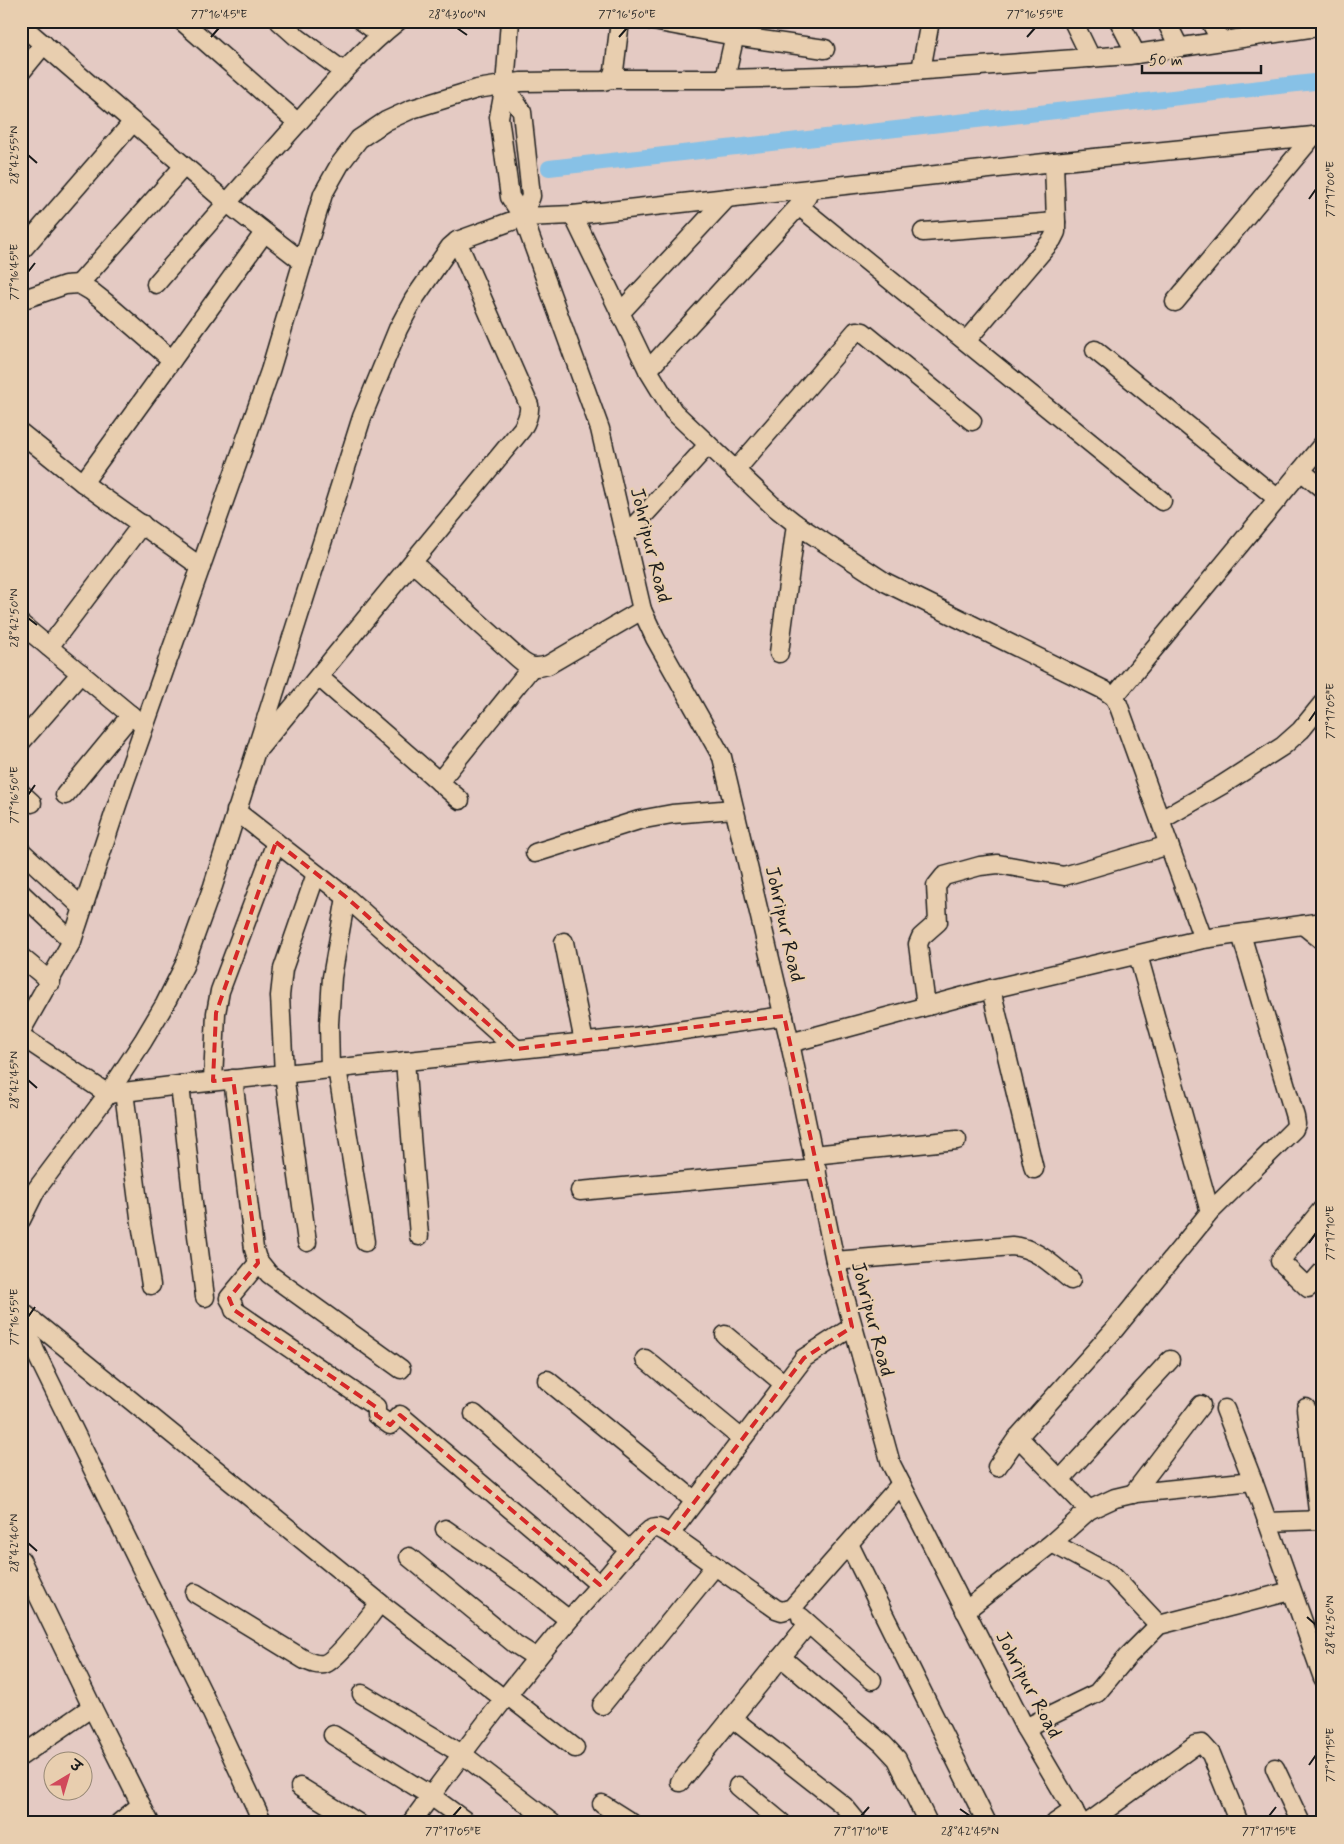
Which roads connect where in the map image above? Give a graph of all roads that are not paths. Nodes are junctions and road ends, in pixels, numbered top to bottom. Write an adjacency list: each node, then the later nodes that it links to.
1 (182, 21): 31 (street)
2 (279, 21): 25 (street)
3 (362, 21): 17 (street)
4 (398, 21): 17 (street)
5 (510, 21): 29 (street, Johripur Road)
6 (620, 21): 27 (street)
7 (654, 21): 16 (street)
8 (930, 21): 24 (street)
9 (1073, 21): 23 (street)
10 (1119, 21): 22 (street)
11 (1166, 21): 20 (street)
12 (1210, 21): 18 (street)
13 (21, 24): 19 (street)
14 (1300, 25): 15 (street); 18 (street)
15 (1323, 26)
16 (736, 29): 21 (street); 28 (street)
17 (381, 35): 25 (street)
18 (1220, 41): 20 (street)
19 (44, 44): 26 (street); 30 (street)
20 (1179, 47): 22 (street)
21 (825, 49)
22 (1136, 54): 23 (street)
23 (1091, 58): 24 (street)
24 (921, 70): 28 (street)
25 (344, 71): 31 (street)
26 (21, 72)
27 (611, 79): 28 (street); 29 (street)
28 (725, 79)
29 (505, 86): 40 (street, Johripur Road); 40 (street); 46 (street)
30 (133, 122): 34 (street); 45 (street)
31 (298, 123): 37 (street)
32 (1318, 135): 33 (street); 50 (street)
33 (1054, 162): 35 (street); 41 (street)
34 (184, 166): 37 (street); 47 (street)
35 (816, 188): 36 (street); 38 (street)
36 (728, 198): 39 (street); 51 (street)
37 (226, 202): 43 (street); 48 (street)
38 (799, 206): 52 (street); 55 (street)
39 (573, 215): 40 (street); 51 (street)
40 (523, 217): 44 (street); 68 (street, Johripur Road)
41 (1056, 222): 42 (street); 52 (street)
42 (924, 232)
43 (264, 233): 46 (street); 54 (street)
44 (457, 241): 69 (street); 82 (street)
45 (21, 251)
46 (303, 262): 70 (street)
47 (79, 284): 49 (street); 54 (street)
48 (156, 284)
49 (21, 300)
50 (1175, 302)
51 (620, 313): 55 (street)
52 (966, 341): 65 (street)
53 (1095, 350): 64 (street)
54 (172, 360): 62 (street)
55 (648, 370): 59 (street)
56 (972, 421): 60 (street)
57 (21, 433): 62 (street)
58 (1323, 444): 61 (street)
59 (708, 445): 60 (street); 68 (street)
60 (735, 471): 67 (street)
61 (1301, 471): 63 (street); 64 (street)
62 (83, 483): 66 (street)
63 (1323, 489)
64 (1278, 499): 78 (street)
65 (1162, 501)
66 (142, 524): 70 (street); 73 (street)
67 (796, 524): 74 (street); 78 (street)
68 (625, 536): 71 (street, Johripur Road)
69 (413, 563): 75 (street); 77 (street)
70 (201, 567): 80 (street)
71 (642, 610): 75 (street); 86 (street, Johripur Road)
72 (21, 624): 73 (street)
73 (50, 647): 76 (street)
74 (779, 653)
75 (531, 668): 83 (street)
76 (81, 673): 80 (street); 81 (street)
77 (319, 677): 82 (street); 83 (street)
78 (1114, 697): 88 (street)
79 (1323, 703): 88 (street)
80 (137, 720): 84 (street); 96 (street)
81 (21, 742)
82 (254, 755): 87 (street)
83 (439, 782): 85 (street)
84 (65, 795)
85 (460, 800)
86 (734, 809): 92 (street); 109 (street, Johripur Road)
87 (236, 811): 89 (street); 121 (street)
88 (1160, 820): 90 (street)
89 (276, 842): 93 (street); 119 (street)
90 (1169, 845): 100 (street); 108 (street)
91 (21, 851): 96 (street)
92 (535, 852)
93 (316, 874): 95 (street); 117 (street)
94 (21, 893): 101 (street)
95 (346, 897): 114 (street); 116 (street)
96 (83, 908): 101 (street)
97 (1323, 922): 98 (street)
98 (1303, 924): 99 (street); 102 (street)
99 (1241, 934): 100 (street); 127 (street)
100 (1203, 939): 104 (street)
101 (72, 941): 106 (street)
102 (1323, 941)
103 (564, 942): 112 (street)
104 (1138, 955): 107 (street); 127 (street)
105 (21, 957): 106 (street)
106 (50, 982): 110 (street)
107 (991, 989): 108 (street); 124 (street)
108 (926, 1006): 113 (street)
109 (784, 1016): 112 (street); 113 (street, Johripur Road)
110 (21, 1031)
111 (21, 1036): 121 (street)
112 (584, 1042): 114 (street)
113 (790, 1043): 123 (street, Johripur Road)
114 (516, 1049): 115 (street)
115 (405, 1061): 116 (street); 129 (street)
116 (333, 1068): 117 (street); 131 (street)
117 (284, 1074): 118 (street); 130 (street)
118 (233, 1079): 119 (street); 133 (street)
119 (214, 1081): 120 (street)
120 (180, 1084): 121 (street); 137 (street)
121 (116, 1093): 128 (street); 136 (street)
122 (956, 1140): 123 (street)
123 (815, 1162): 125 (street); 132 (street, Johripur Road)
124 (1034, 1169)
125 (580, 1191)
126 (1323, 1208): 134 (street)
127 (1210, 1212): 150 (street)
128 (21, 1220)
129 (419, 1236)
130 (306, 1242)
131 (365, 1242)
132 (835, 1261): 135 (street); 139 (street, Johripur Road)
133 (259, 1262): 143 (street); 169 (street)
134 (1323, 1271)
135 (1071, 1280)
136 (151, 1285)
137 (205, 1297)
138 (21, 1313): 172 (street); 202 (street)
139 (852, 1327): 145 (street); 155 (street, Johripur Road)
140 (725, 1335): 145 (street)
141 (645, 1359): 151 (street)
142 (1170, 1360): 153 (street)
143 (401, 1369)
144 (547, 1380): 157 (street)
145 (784, 1384): 151 (street)
146 (1201, 1405): 156 (street)
147 (1306, 1408): 159 (street)
148 (1225, 1409): 154 (street)
149 (474, 1414): 165 (street)
150 (1018, 1437): 152 (street); 153 (street)
151 (742, 1439): 157 (street)
152 (997, 1467)
153 (1060, 1480): 158 (street)
154 (1253, 1480): 156 (street); 160 (street)
155 (901, 1484): 164 (street); 174 (street, Johripur Road)
156 (1133, 1494): 158 (street)
157 (695, 1501): 162 (street)
158 (1089, 1510): 163 (street)
159 (1321, 1520): 160 (street)
160 (1267, 1522): 170 (street)
161 (445, 1529): 175 (street)
162 (670, 1534): 165 (street); 168 (street)
163 (1052, 1543): 174 (street); 177 (street)
164 (849, 1544): 173 (street); 211 (street)
165 (630, 1551): 169 (street)
166 (408, 1557): 179 (street)
167 (21, 1560): 185 (street)
168 (715, 1566): 173 (street); 184 (street)
169 (600, 1585): 175 (street)
170 (1292, 1591): 177 (street); 180 (street)
171 (195, 1593): 172 (street)
172 (380, 1603): 183 (street)
173 (792, 1608): 176 (street)
174 (965, 1611): 187 (street, Johripur Road)
175 (568, 1620): 179 (street)
176 (808, 1624): 178 (street); 181 (street)
177 (1158, 1625): 187 (street)
178 (781, 1657): 186 (street); 210 (street)
179 (537, 1658): 183 (street)
180 (1323, 1678)
181 (872, 1680)
182 (362, 1694): 190 (street)
183 (506, 1697): 189 (street); 190 (street)
184 (602, 1705)
185 (92, 1707): 191 (street); 198 (street)
186 (732, 1718): 193 (street); 209 (street)
187 (1025, 1728): 199 (street, Johripur Road)
188 (333, 1736): 196 (street)
189 (575, 1748)
190 (462, 1754): 196 (street); 206 (street)
191 (21, 1756)
192 (1275, 1768): 215 (street)
193 (680, 1782)
194 (738, 1786): 208 (street)
195 (300, 1787): 203 (street)
196 (431, 1796): 204 (street); 205 (street)
197 (602, 1804): 207 (street)
198 (141, 1805): 200 (street); 201 (street)
199 (1077, 1817): 212 (street)
200 (119, 1823)
201 (150, 1823)
202 (263, 1823)
203 (358, 1823)
204 (412, 1823)
205 (468, 1823)
206 (552, 1823)
207 (632, 1823)
208 (782, 1823)
209 (858, 1823)
210 (928, 1823)
211 (987, 1823)
212 (1055, 1823)
213 (1088, 1823): 214 (street)
214 (1239, 1823)
215 (1301, 1823)

